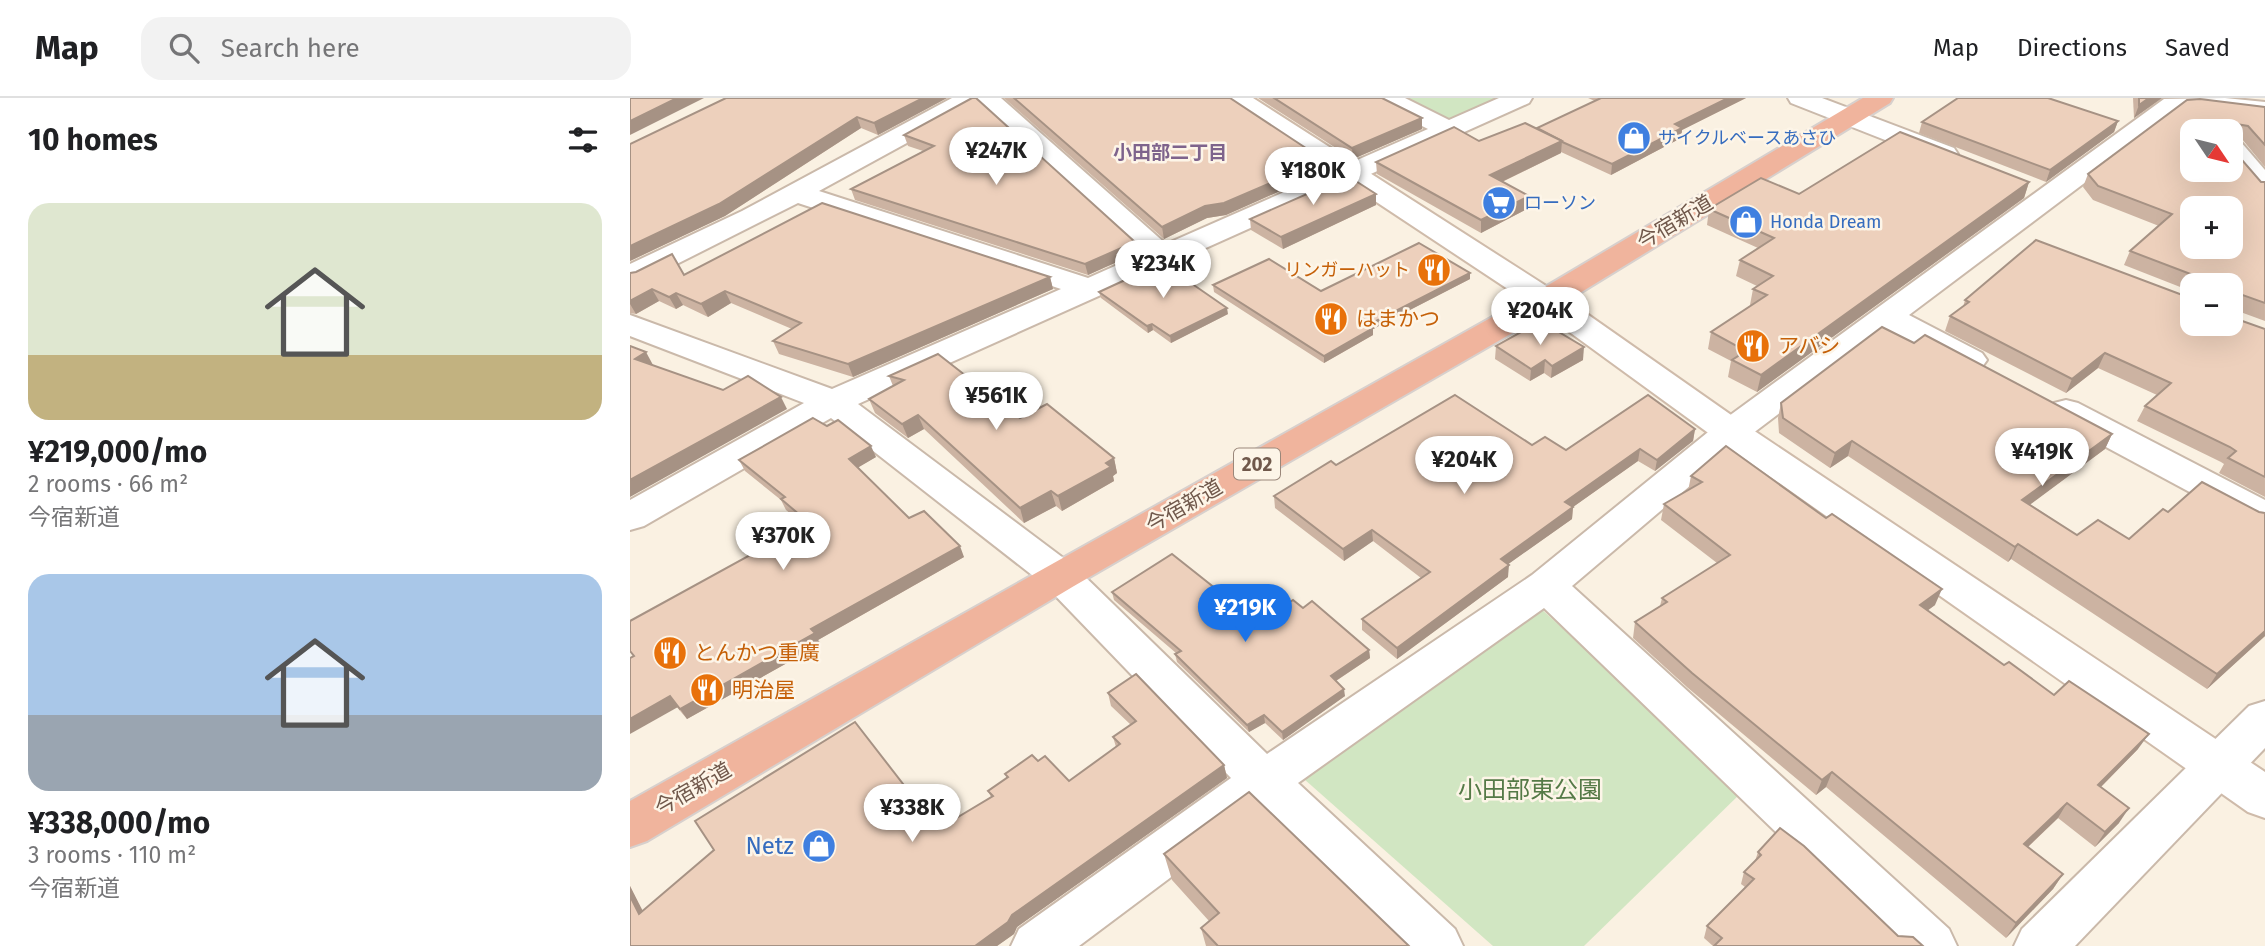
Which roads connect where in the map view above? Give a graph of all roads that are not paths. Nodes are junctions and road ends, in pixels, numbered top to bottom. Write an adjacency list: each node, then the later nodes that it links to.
1 (970, 98): 16 (street)
2 (986, 98): 17 (street)
3 (1236, 98): 14 (street)
4 (1385, 98): 11 (street)
5 (1520, 98): 11 (street)
6 (1881, 98): 8 (highway, 今宿新道 / 202)
7 (2193, 100): 9 (street); 10 (street); 21 (street)
8 (1831, 106): 13 (street); 20 (highway, 今宿新道 / 202)
9 (2265, 110)
10 (2208, 119)
11 (1448, 129): 14 (street)
12 (2244, 162): 15 (street)
13 (1973, 165)
14 (1351, 172): 17 (street); 20 (street)
15 (2265, 187)
16 (796, 193): 18 (street); 19 (street)
17 (1161, 255): 19 (street)
18 (630, 276)
19 (1088, 288): 25 (street)
20 (1535, 293): 26 (street); 29 (highway, 今宿新道 / 202)
21 (1888, 317): 23 (street); 26 (street)
22 (630, 325): 25 (street)
23 (1997, 375)
24 (2034, 394): 27 (street)
25 (833, 402): 28 (street); 29 (street)
26 (1731, 432): 30 (street); 32 (street)
27 (2265, 516)
28 (630, 517)
29 (1049, 568): 33 (street); 34 (highway, 今宿新道 / 202); 36 (highway, 今宿新道 / 202)
30 (1546, 586): 33 (street); 39 (street)
31 (2265, 719): 32 (street)
32 (2220, 767): 35 (street); 40 (street)
33 (1264, 781): 37 (street); 38 (street)
34 (630, 795)
35 (2265, 798)
36 (630, 826)
37 (1037, 946)
38 (1437, 946)
39 (1931, 946)
40 (2040, 946)

